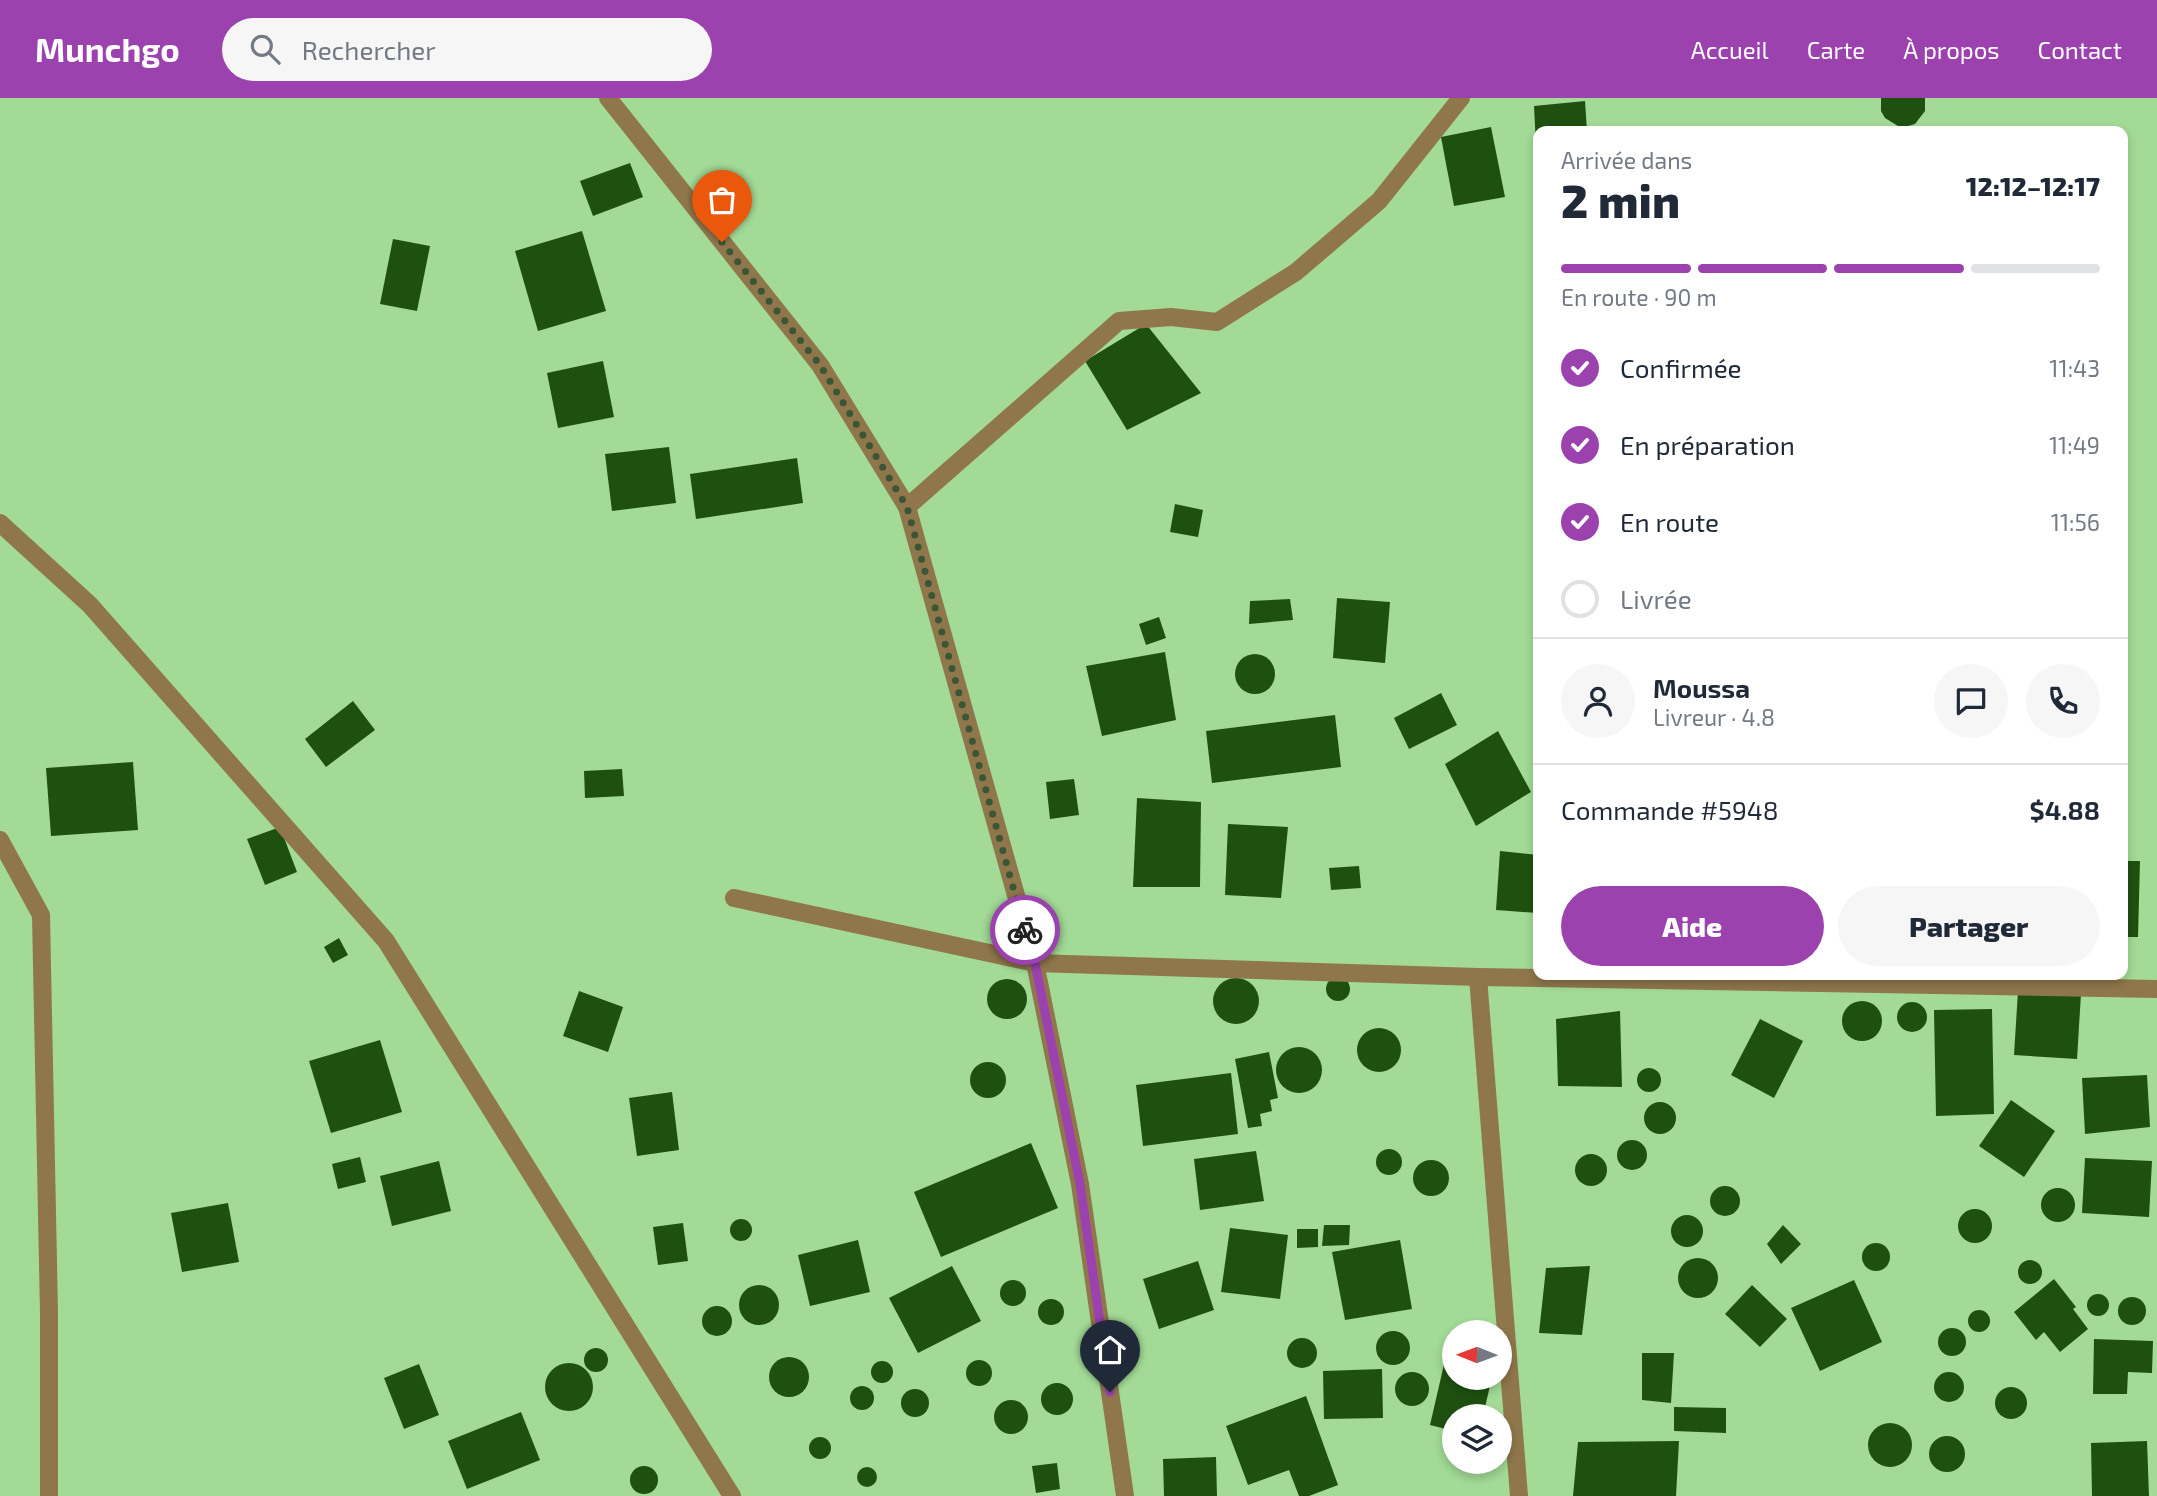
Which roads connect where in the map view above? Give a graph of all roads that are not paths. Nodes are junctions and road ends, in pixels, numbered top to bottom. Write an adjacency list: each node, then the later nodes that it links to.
1 (608, 98): 3 (street)
2 (1461, 98): 3 (street)
3 (907, 507): 7 (street)
4 (0, 523): 13 (street)
5 (0, 840): 12 (street)
6 (734, 898): 7 (street)
7 (1035, 963): 8 (street); 14 (street)
8 (1478, 977): 9 (street); 15 (street)
9 (1533, 978)
10 (1648, 980): 11 (street)
11 (2157, 989)
12 (49, 1496)
13 (732, 1496)
14 (1125, 1496)
15 (1519, 1496)

